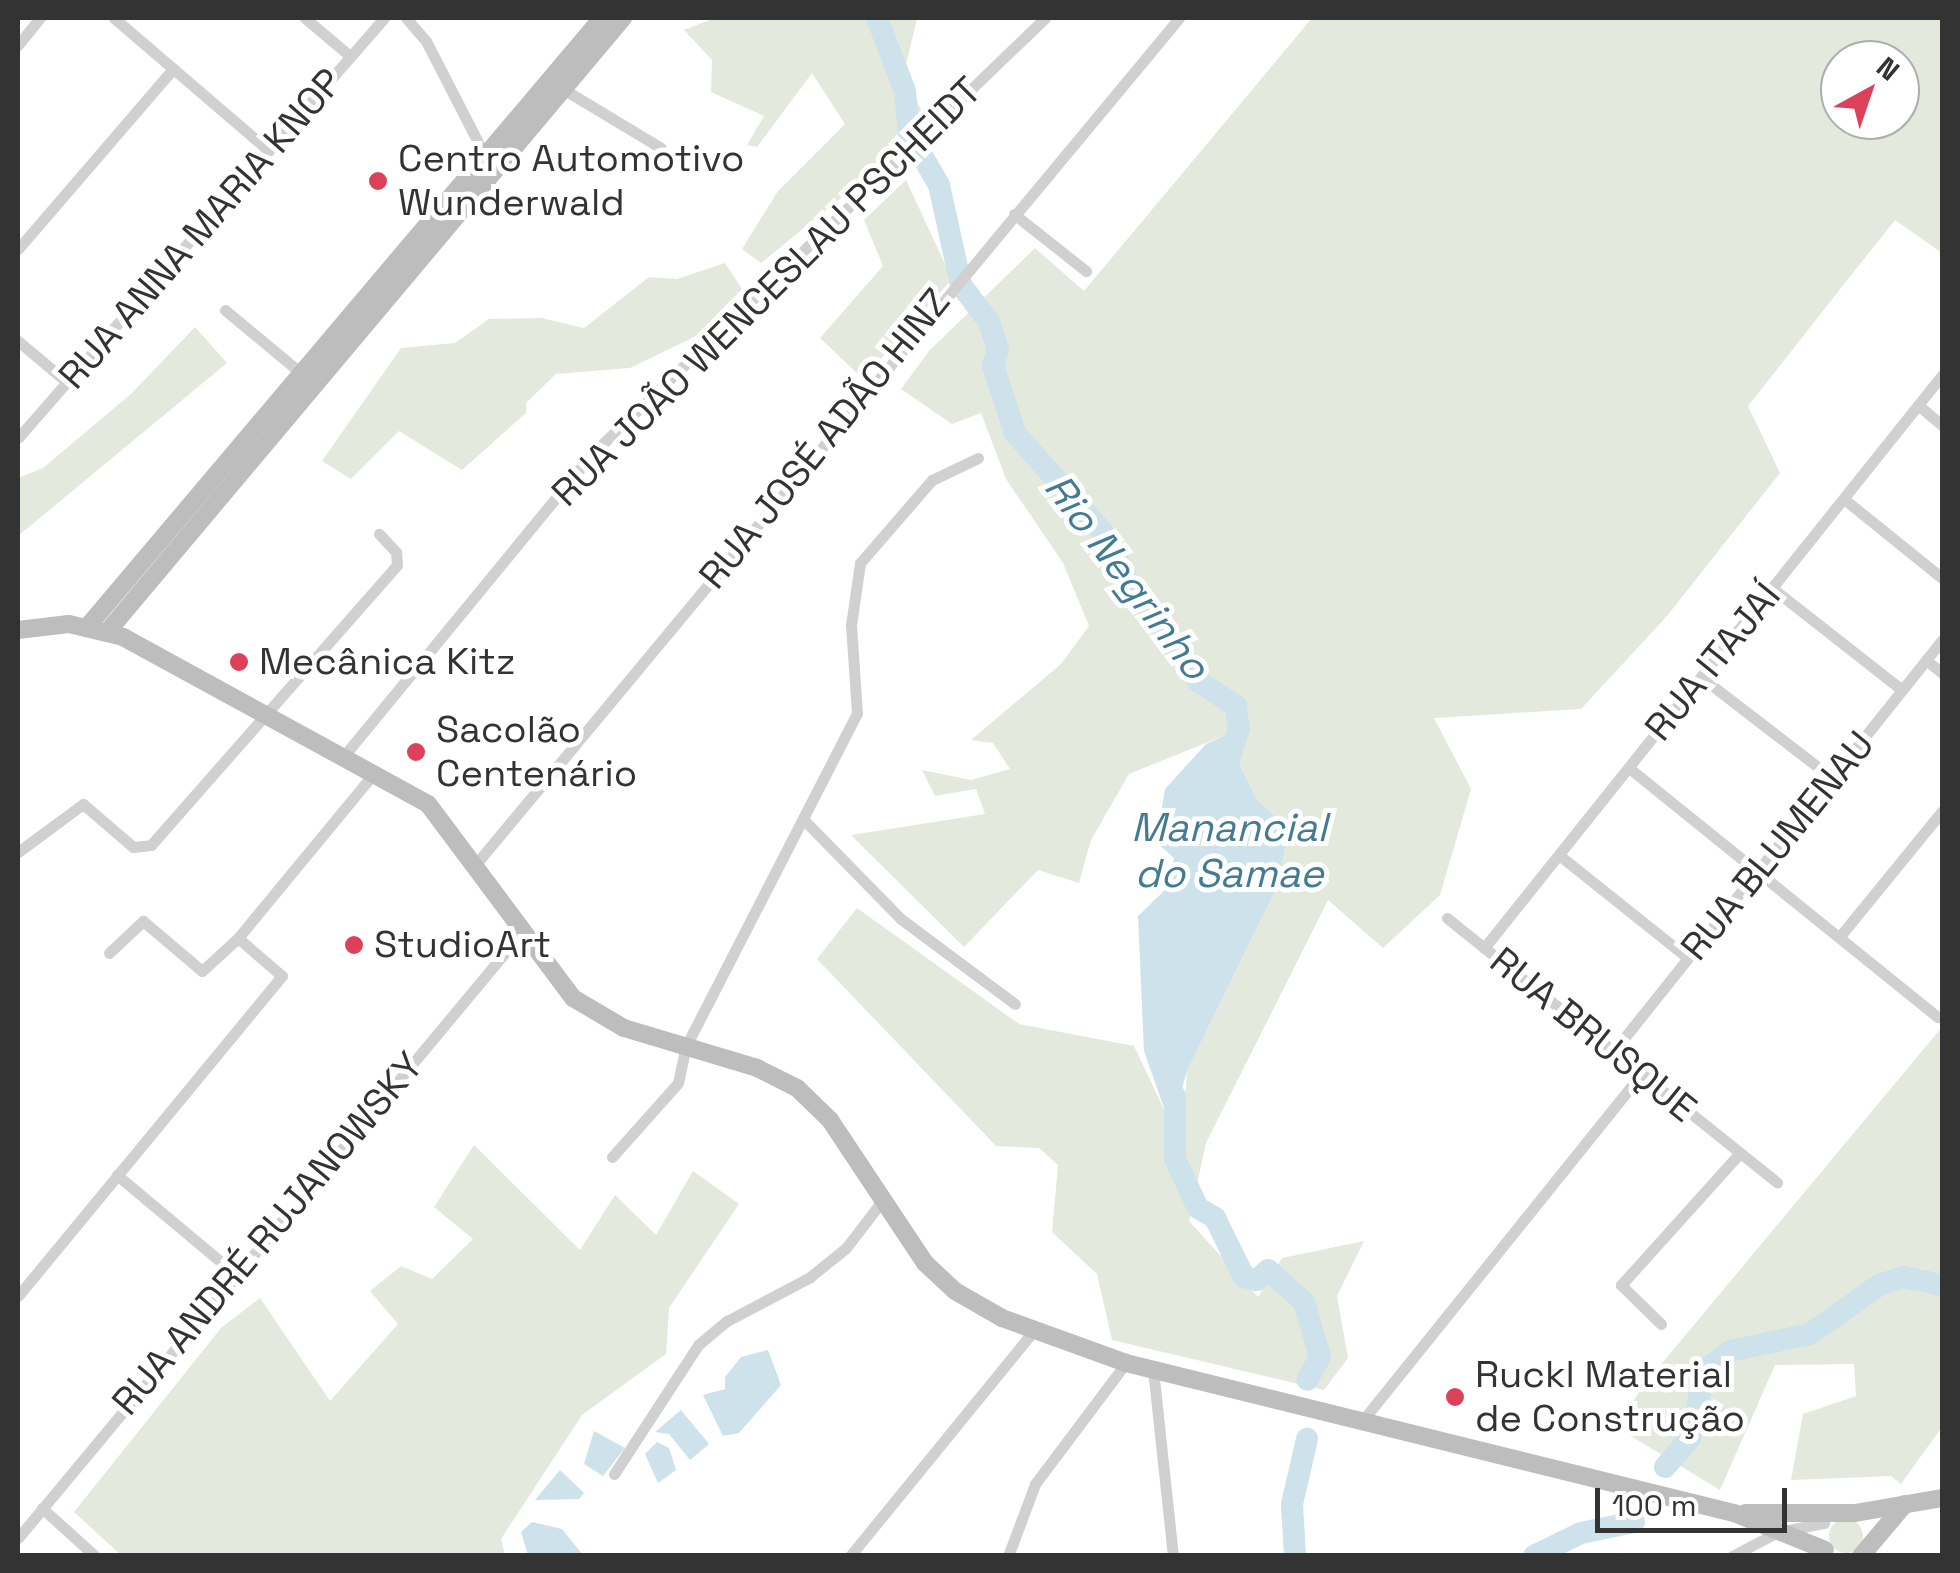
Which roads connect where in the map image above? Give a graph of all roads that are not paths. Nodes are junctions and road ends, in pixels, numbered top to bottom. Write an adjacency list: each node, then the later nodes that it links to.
1 (40, 18): 10 (street)
2 (114, 18): 12 (street)
3 (305, 18): 11 (street)
4 (384, 18): 11 (street, RUA ANNA MARIA KNOP)
5 (406, 18): 16 (street)
6 (623, 18): 9 (main road)
7 (1045, 18): 43 (street, RUA JOÃO WENCESLAU PSCHEIDT)
8 (1179, 18): 17 (street, RUA JOSÉ ADÃO HINZ)
9 (605, 24): 13 (main road); 16 (main road)
10 (18, 44)
11 (350, 56): 15 (street, RUA ANNA MARIA KNOP)
12 (173, 69): 15 (street); 18 (street)
13 (564, 89): 14 (street); 23 (main road)
14 (661, 148)
15 (269, 151): 24 (street, RUA ANNA MARIA KNOP)
16 (486, 156): 23 (main road)
17 (1014, 214): 19 (street); 51 (street, RUA JOSÉ ADÃO HINZ)
18 (18, 249)
19 (1086, 272)
20 (224, 310): 23 (street)
21 (18, 341): 24 (street)
22 (1942, 375): 25 (street, RUA ITAJAÍ)
23 (306, 380): 29 (main road)
24 (68, 383): 27 (street, RUA ANNA MARIA KNOP)
25 (1918, 405): 26 (street); 30 (street, RUA ITAJAÍ)
26 (1942, 425)
27 (18, 438)
28 (978, 458): 48 (street)
29 (240, 459): 34 (main road); 36 (main road)
30 (1844, 498): 32 (street); 33 (street, RUA ITAJAÍ)
31 (379, 534): 42 (street)
32 (1942, 578)
33 (1772, 588): 40 (street, RUA ITAJAÍ); 41 (street)
34 (88, 626): 35 (main road); 36 (main road)
35 (18, 630)
36 (108, 631): 42 (main road)
37 (1942, 640): 38 (street, RUA BLUMENAU)
38 (1926, 660): 39 (street); 41 (street, RUA BLUMENAU)
39 (1942, 673)
40 (1701, 677): 44 (street, RUA ITAJAÍ); 46 (street)
41 (1902, 690): 46 (street, RUA BLUMENAU)
42 (269, 717): 43 (main road); 49 (street)
43 (343, 757): 45 (main road)
44 (1629, 768): 50 (street, RUA ITAJAÍ); 52 (street)
45 (373, 774): 51 (main road); 56 (street)
46 (1832, 778): 52 (street, RUA BLUMENAU)
47 (1942, 811): 55 (street)
48 (805, 820): 60 (street); 62 (street)
49 (18, 852)
50 (1559, 855): 57 (street, RUA ITAJAÍ); 59 (street)
51 (476, 864): 54 (main road)
52 (1758, 870): 55 (street); 59 (street, RUA BLUMENAU)
53 (1446, 918): 57 (street, RUA BRUSQUE)
54 (522, 932): 62 (main road); 70 (street, RUA ANDRÉ RUJANOWSKY)
55 (1841, 935): 61 (street)
56 (238, 938): 58 (street); 67 (street)
57 (1484, 948): 63 (street, RUA BRUSQUE)
58 (108, 953)
59 (1688, 958): 63 (street, RUA BLUMENAU)
60 (1015, 1004)
61 (1938, 1016)
62 (686, 1046): 66 (street); 69 (main road)
63 (1613, 1052): 64 (street, RUA BRUSQUE)
64 (1641, 1074): 65 (street, RUA BRUSQUE); 76 (street)
65 (1740, 1152): 68 (street, RUA BRUSQUE); 72 (street)
66 (612, 1157)
67 (116, 1175): 70 (street); 71 (street)
68 (1777, 1182)
69 (882, 1200): 73 (main road); 77 (street)
70 (234, 1272): 80 (street, RUA ANDRÉ RUJANOWSKY)
71 (18, 1296)
72 (1661, 1324)
73 (1032, 1333): 74 (main road); 89 (street)
74 (1126, 1363): 75 (main road); 90 (street)
75 (1153, 1369): 76 (main road); 91 (street)
76 (1363, 1420): 81 (main road)
77 (614, 1474)
78 (1942, 1498): 79 (main road)
79 (1906, 1504): 82 (main road); 86 (main road)
80 (42, 1508): 85 (street, RUA ANDRÉ RUJANOWSKY); 88 (street)
81 (1734, 1512): 83 (main road); 84 (main road)
82 (1855, 1513): 83 (main road); 86 (main road)
83 (1830, 1518): 84 (street); 87 (main road)
84 (1778, 1532): 87 (main road); 92 (street)
85 (18, 1538)
86 (1866, 1551)
87 (1828, 1553)
88 (95, 1556)
89 (850, 1556)
90 (1008, 1556)
91 (1174, 1556)
92 (1732, 1556)

